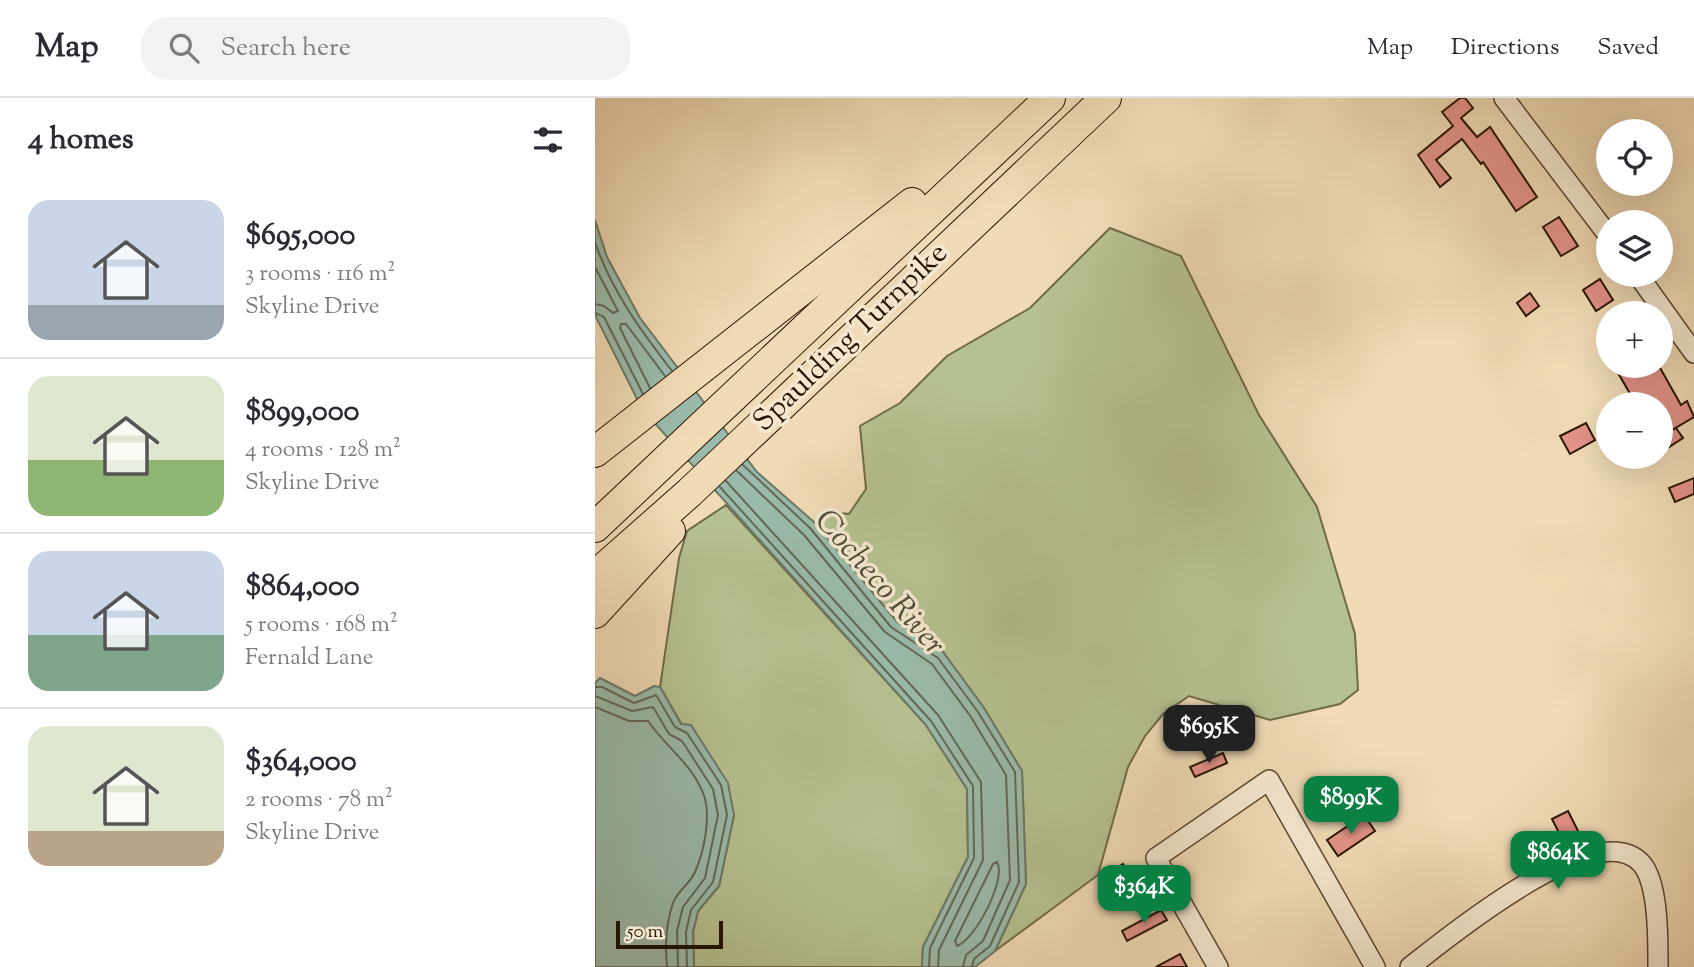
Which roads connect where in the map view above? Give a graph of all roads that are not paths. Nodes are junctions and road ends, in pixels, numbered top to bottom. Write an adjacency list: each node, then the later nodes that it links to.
1 (1049, 98): 7 (highway); 9 (highway, Spaulding Turnpike)
2 (1105, 98): 8 (highway, Spaulding Turnpike)
3 (1504, 98): 4 (street)
4 (1596, 219)
5 (1647, 287): 6 (street)
6 (1694, 353)
7 (595, 452)
8 (689, 493): 10 (highway, Spaulding Turnpike); 11 (highway)
9 (595, 527)
10 (595, 576)
11 (595, 613)
12 (1218, 967): 13 (street)
13 (1375, 967)
14 (1410, 967): 15 (street)
15 (1658, 967)

